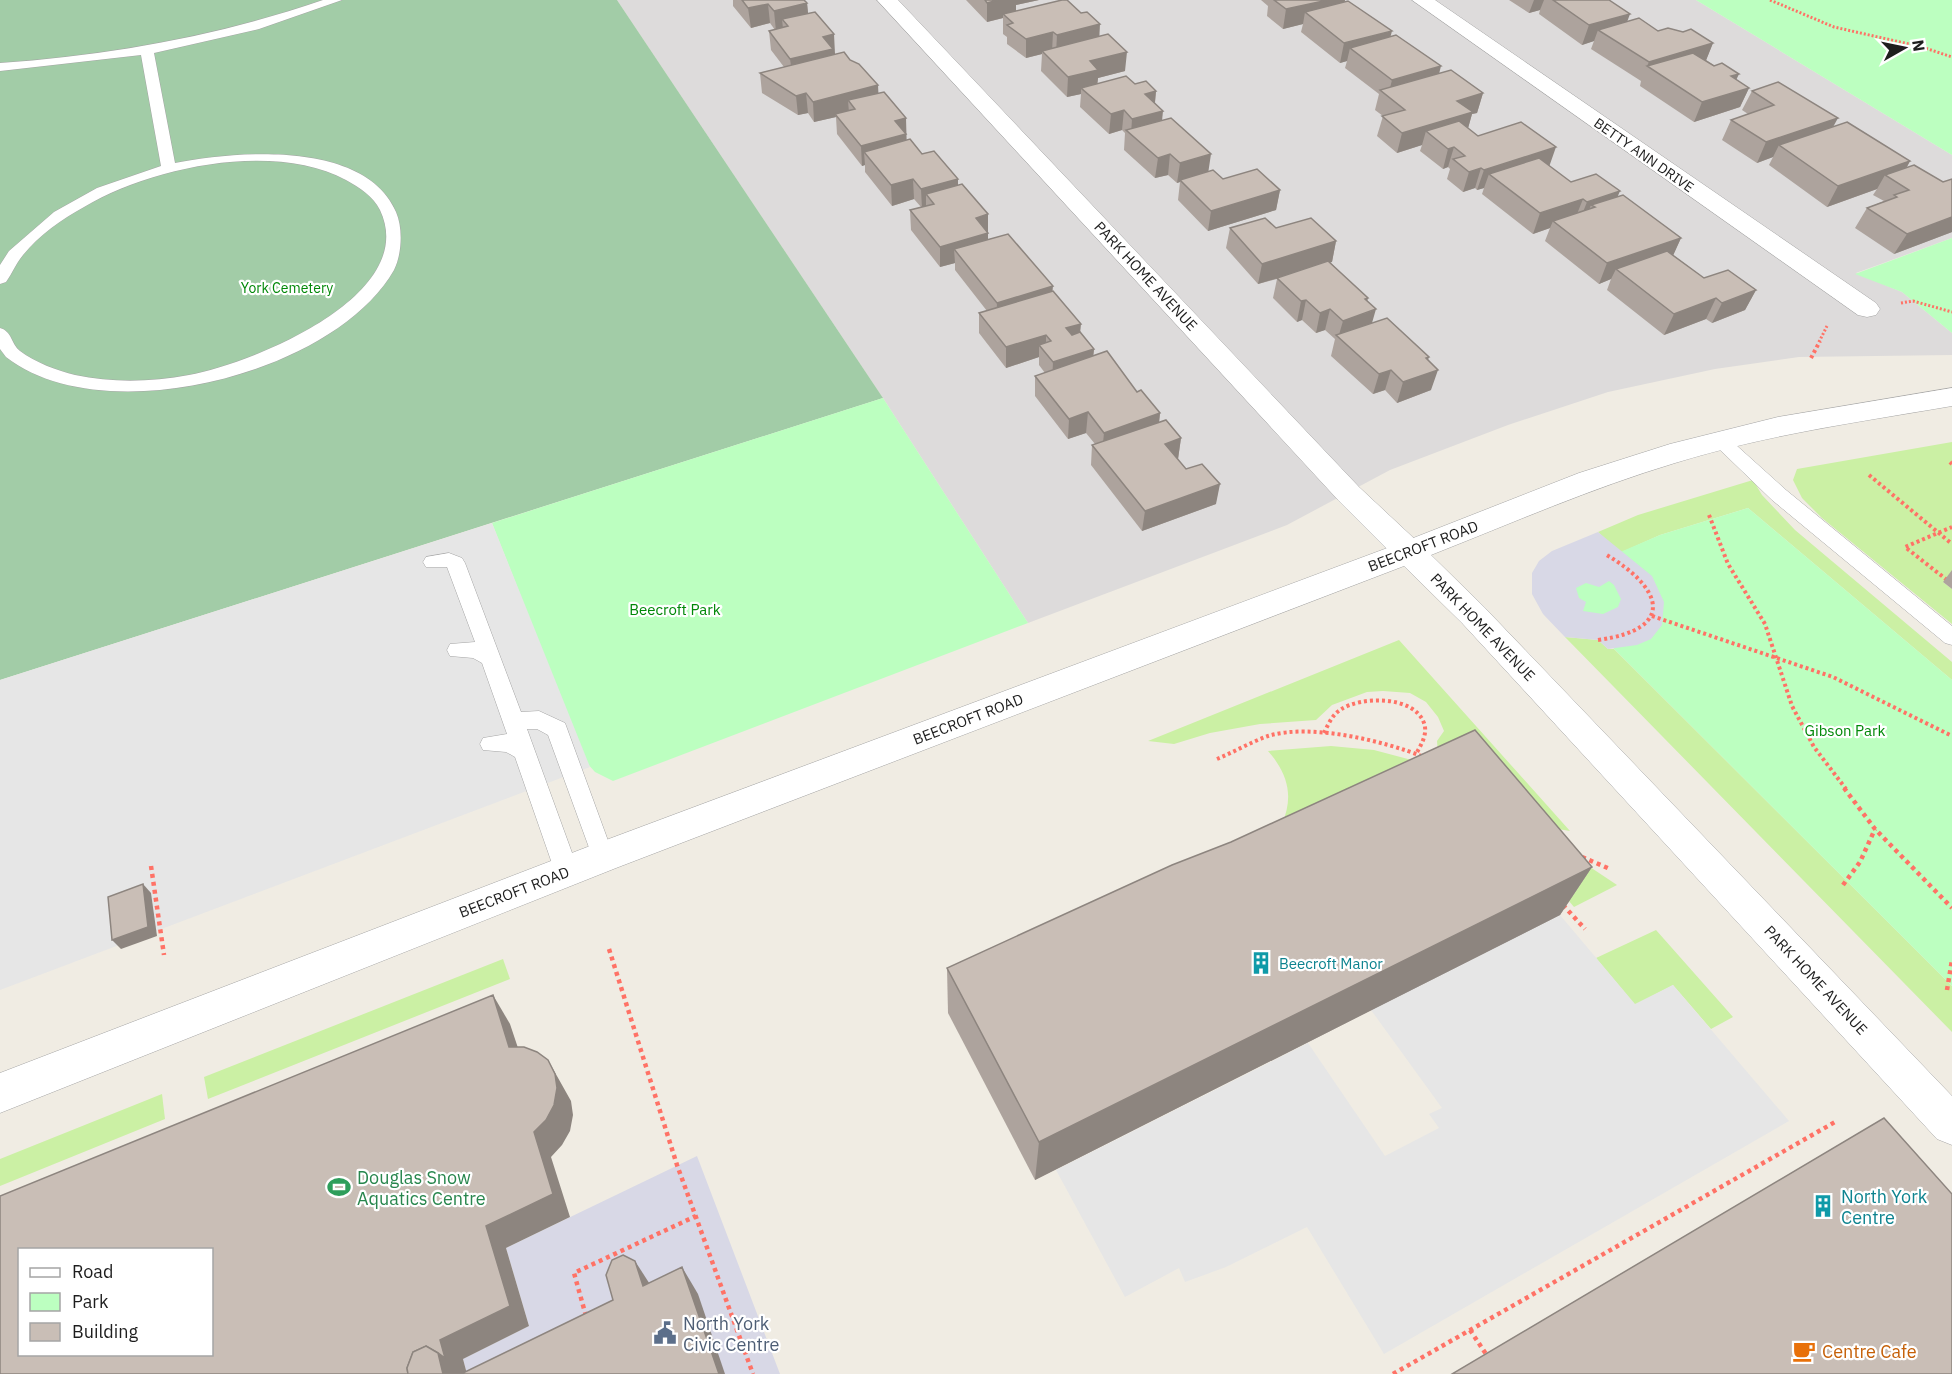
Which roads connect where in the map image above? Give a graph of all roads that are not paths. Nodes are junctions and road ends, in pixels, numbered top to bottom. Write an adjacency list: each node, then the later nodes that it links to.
1 (336, 0): 4 (lane)
2 (887, 0): 12 (street, PARK HOME AVENUE)
3 (1422, 0): 8 (street, BETTY ANN DRIVE)
4 (147, 49): 5 (lane); 6 (lane)
5 (0, 66)
6 (169, 168): 7 (lane); 9 (lane)
7 (0, 279)
8 (1867, 309)
9 (0, 333)
10 (1952, 397): 11 (street, BEECROFT ROAD)
11 (1720, 440): 12 (street, BEECROFT ROAD); 14 (lane)
12 (1410, 552): 20 (street, BEECROFT ROAD); 23 (street, PARK HOME AVENUE)
13 (433, 562): 16 (lane)
14 (1952, 637)
15 (457, 650): 16 (lane)
16 (491, 658): 17 (lane)
17 (513, 721): 19 (lane); 20 (lane)
18 (491, 744): 19 (lane)
19 (524, 751): 21 (lane)
20 (603, 857): 21 (street, BEECROFT ROAD)
21 (567, 872): 22 (street, BEECROFT ROAD)
22 (0, 1093)
23 (1952, 1125)

